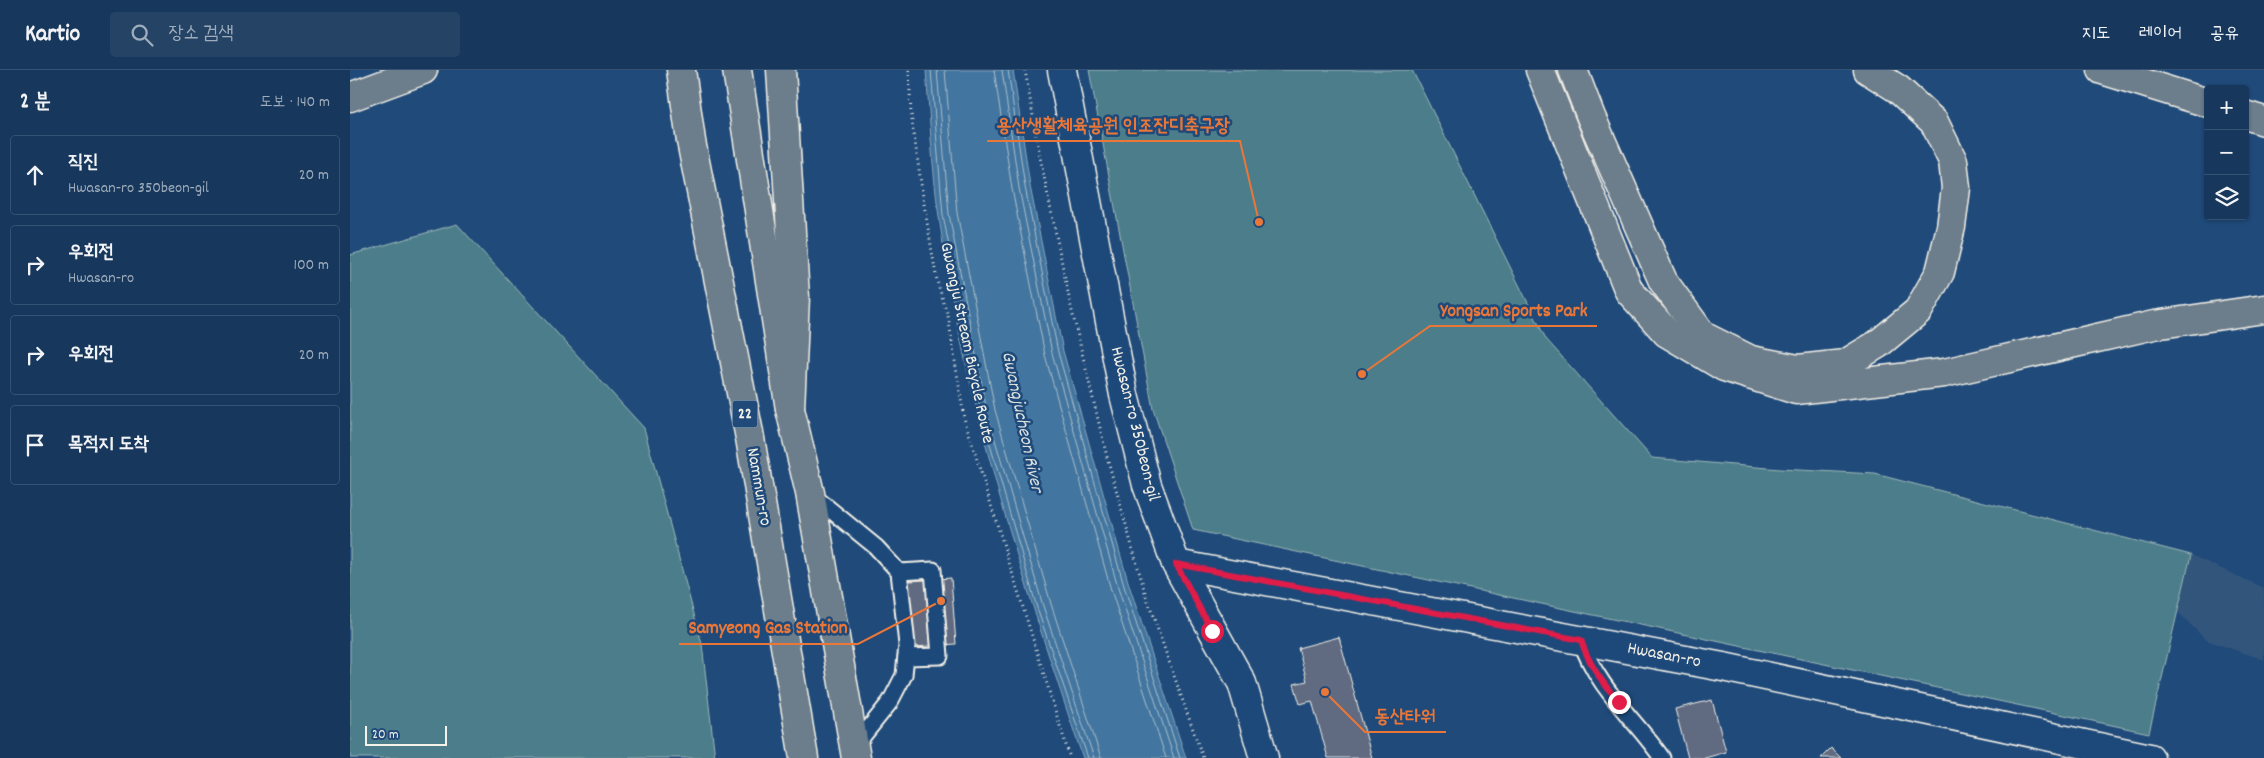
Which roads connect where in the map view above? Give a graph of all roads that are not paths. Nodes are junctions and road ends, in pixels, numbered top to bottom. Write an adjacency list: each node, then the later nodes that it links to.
1 (423, 70): 10 (main road)
2 (681, 70): 22 (main road, Nammun-ro / 22)
3 (738, 70): 15 (main road)
4 (781, 70): 15 (main road)
5 (1062, 70): 17 (street, Hwasan-ro 350beon-gil)
6 (1540, 70): 14 (main road)
7 (1573, 70): 8 (main road)
8 (1868, 70)
9 (2102, 70): 11 (main road)
10 (350, 97)
11 (2204, 102)
12 (2249, 116): 13 (main road)
13 (2264, 121)
14 (2264, 309)
15 (790, 409): 16 (main road)
16 (810, 493): 18 (lane); 21 (main road)
17 (1176, 564): 19 (street, Hwasan-ro); 23 (street, Hwasan-ro 350beon-gil)
18 (899, 572): 20 (lane); 20 (lane)
19 (1581, 640): 24 (lane); 25 (street, Hwasan-ro)
20 (906, 657): 21 (lane)
21 (855, 752)
22 (804, 758)
23 (1264, 758)
24 (1662, 758)
25 (2150, 758)

